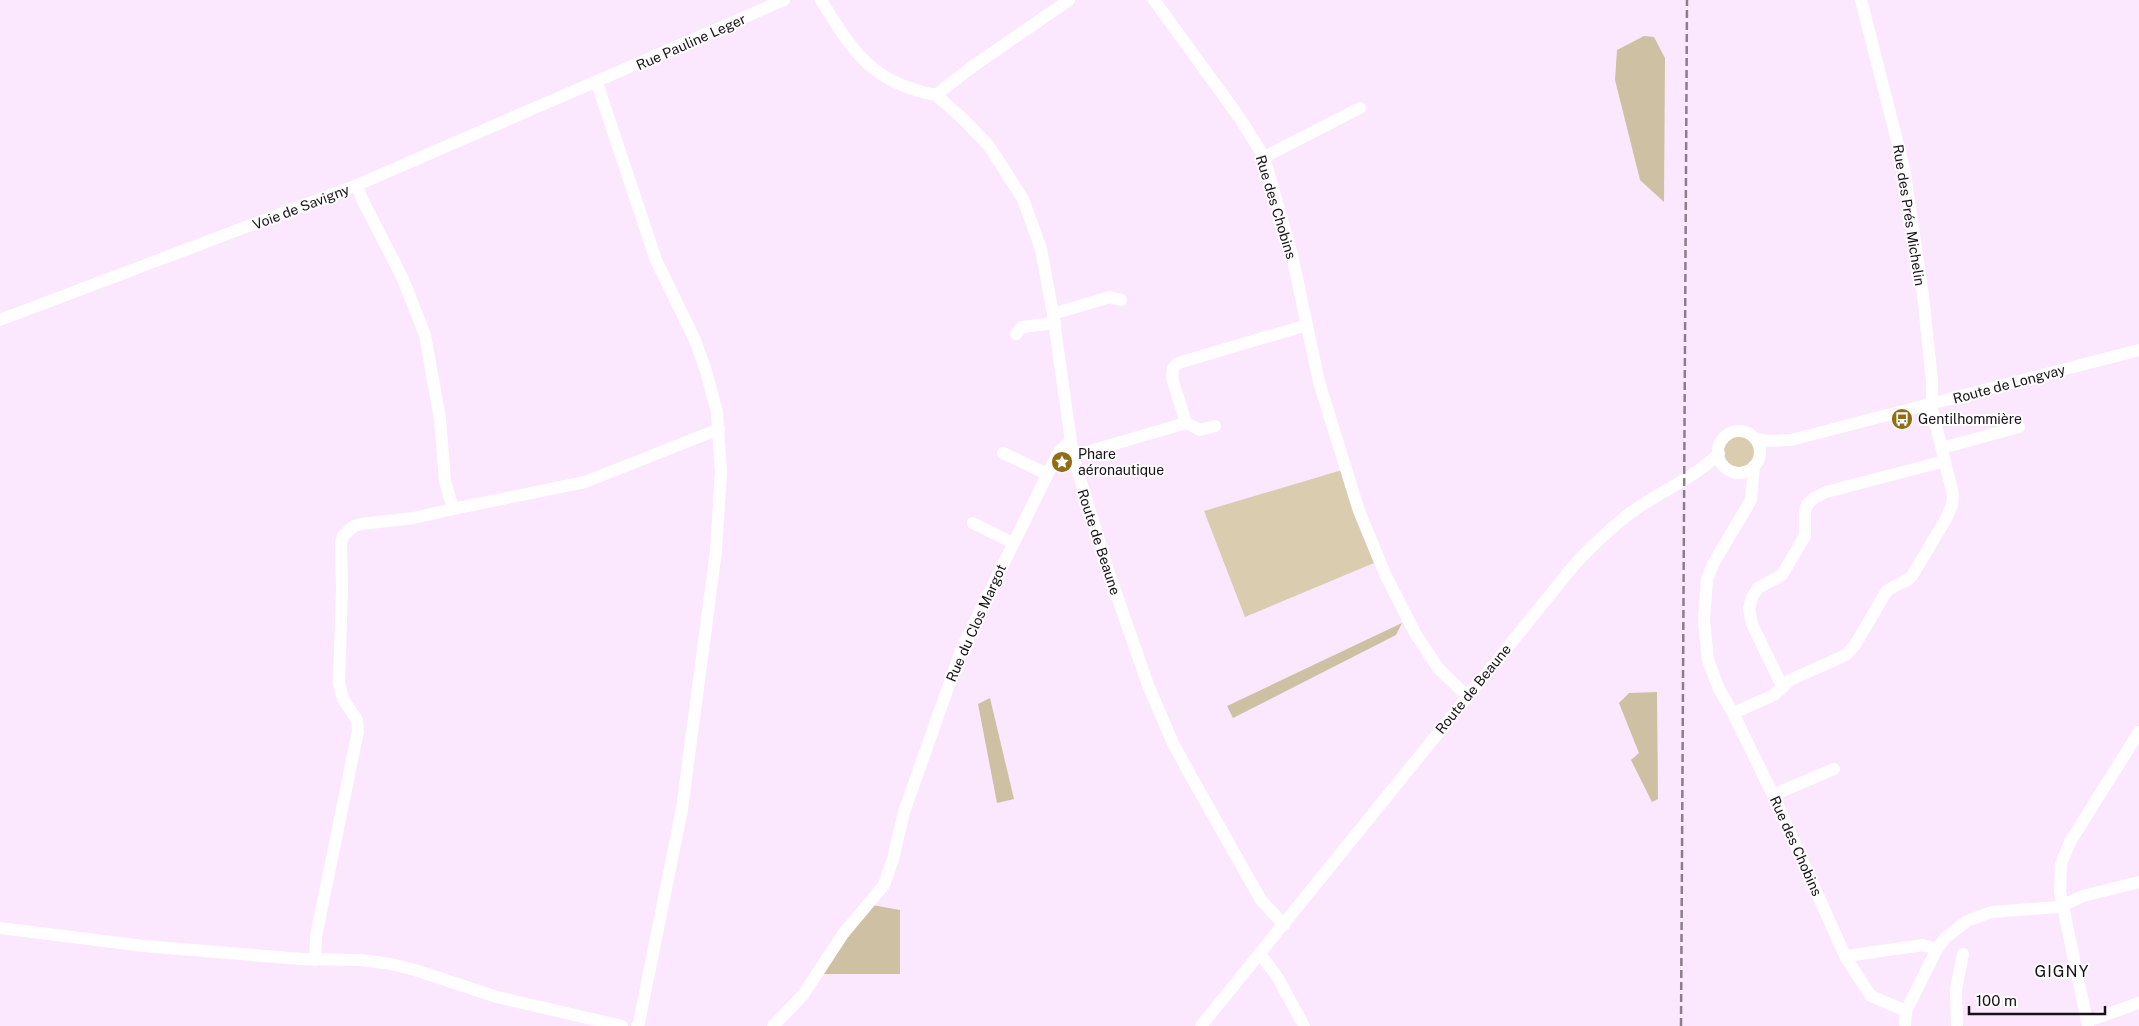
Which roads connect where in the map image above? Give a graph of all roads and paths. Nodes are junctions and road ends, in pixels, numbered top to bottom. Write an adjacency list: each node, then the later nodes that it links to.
1 (784, 0): 6 (street, Rue Pauline Leger)
2 (821, 0): 7 (street)
3 (1069, 0): 7 (street)
4 (1154, 0): 9 (street, Rue des Chobins)
5 (1861, 0): 17 (street, Rue des Prés Michelin)
6 (597, 82): 10 (street, Voie de Savigny); 21 (street)
7 (936, 95): 12 (street, Route de Beaune)
8 (1360, 108): 9 (street)
9 (1264, 158): 14 (street, Rue des Chobins)
10 (357, 185): 13 (street, Voie de Savigny); 33 (street)
11 (1121, 300): 12 (street)
12 (1054, 319): 15 (street); 24 (street, Route de Beaune)
13 (0, 320)
14 (1307, 325): 18 (street); 37 (street, Rue des Chobins)
15 (1016, 334)
16 (2139, 350): 17 (street, Route de Longvay)
17 (1932, 404): 23 (street, Route de Longvay); 27 (street, Rue des Prés Michelin)
18 (1186, 423): 19 (street); 24 (street)
19 (1216, 426)
20 (2019, 427): 27 (street)
21 (719, 428): 33 (street); 55 (street)
22 (1756, 439): 23 (street, Route de Longvay); 26 (street); 28 (street)
23 (1791, 440): 28 (street, Route de Longvay)
24 (1072, 450): 31 (street, Rue du Clos Margot); 44 (street, Route de Beaune)
25 (1003, 452): 31 (street)
26 (1719, 453): 29 (street); 30 (street)
27 (1943, 455): 36 (street, Rue des Prés Michelin); 36 (street)
28 (1756, 463): 29 (street); 32 (street)
29 (1732, 471): 30 (street); 32 (street)
30 (1697, 473): 37 (street, Route de Beaune)
31 (1047, 474): 35 (street, Rue du Clos Margot)
32 (1748, 505): 38 (street, Rue des Chobins)
33 (453, 509): 50 (street)
34 (973, 523): 35 (street)
35 (1013, 543): 56 (street, Rue du Clos Margot)
36 (1782, 686): 38 (street, Rue des Prés Michelin)
37 (1467, 696): 44 (street, Route de Beaune)
38 (1733, 713): 41 (street, Rue des Chobins)
39 (2139, 732): 43 (street)
40 (1834, 769): 41 (street)
41 (1773, 795): 49 (street, Rue des Chobins)
42 (2139, 882): 43 (street)
43 (2063, 905): 46 (street); 53 (street)
44 (1284, 925): 47 (street, Route de Beaune)
45 (0, 928): 50 (street)
46 (1937, 949): 49 (street); 52 (street)
47 (1260, 954): 57 (street, Route de Beaune); 58 (street)
48 (1963, 954): 60 (street)
49 (1846, 958): 52 (street, Rue des Chobins)
50 (315, 960): 54 (street)
51 (2139, 1003): 53 (street)
52 (1906, 1011): 59 (street)
53 (2088, 1024)
54 (622, 1026)
55 (637, 1026)
56 (773, 1026)
57 (1202, 1026)
58 (1304, 1026)
59 (1905, 1026)
60 (1957, 1026)

